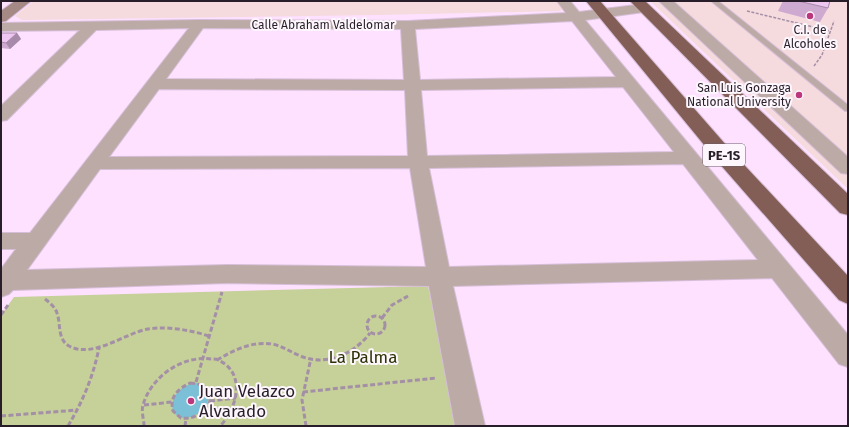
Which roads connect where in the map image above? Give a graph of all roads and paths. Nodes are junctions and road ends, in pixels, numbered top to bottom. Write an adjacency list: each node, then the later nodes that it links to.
1 (24, 1): 7 (main road)
2 (563, 1): 8 (street)
3 (665, 1): 24 (street)
4 (716, 2): 14 (path); 15 (lane)
5 (641, 4): 6 (street, Calle Abraham Valdelomar); 25 (highway)
6 (598, 7): 8 (street, Calle Abraham Valdelomar); 32 (highway, PE-1S)
7 (1, 18)
8 (575, 18): 11 (street, Calle Abraham Valdelomar); 16 (street)
9 (834, 21): 14 (path)
10 (199, 24): 11 (street, Calle Abraham Valdelomar); 13 (street, Calle Abraham Valdelomar); 17 (street)
11 (408, 25): 18 (street)
12 (1, 27): 13 (street, Calle Abraham Valdelomar)
13 (91, 27): 20 (street)
14 (830, 31): 15 (path)
15 (803, 71): 19 (lane)
16 (628, 82): 18 (street); 21 (street)
17 (154, 84): 18 (street); 23 (street)
18 (413, 85): 22 (street)
19 (848, 109)
20 (1, 116)
21 (690, 158): 22 (street); 28 (street)
22 (418, 162): 23 (street); 29 (street)
23 (94, 163): 27 (street)
24 (848, 168)
25 (848, 207)
26 (1, 241): 27 (street)
27 (37, 242): 30 (street)
28 (779, 269): 29 (street); 39 (street)
29 (439, 277): 30 (street); 58 (street)
30 (4, 284)
31 (222, 292): 37 (path)
32 (848, 293)
33 (42, 296): 38 (path)
34 (410, 296): 35 (path)
35 (382, 318): 36 (path); 36 (path)
36 (370, 333): 41 (path)
37 (209, 336): 38 (path); 40 (path)
38 (99, 348): 50 (path)
39 (848, 355)
40 (203, 358): 42 (path); 44 (path); 49 (path)
41 (311, 358): 42 (path); 45 (path)
42 (218, 360): 46 (path)
43 (439, 377): 45 (path)
44 (196, 382): 47 (path); 48 (path)
45 (303, 392): 57 (path)
46 (236, 398): 47 (path); 56 (path)
47 (210, 400): 52 (path)
48 (172, 402): 49 (path); 52 (path)
49 (144, 405): 54 (path)
50 (78, 410): 51 (path); 53 (path)
51 (1, 416)
52 (186, 419): 55 (path)
53 (68, 426)
54 (144, 426)
55 (185, 426)
56 (220, 426)
57 (306, 426)
58 (470, 426)

